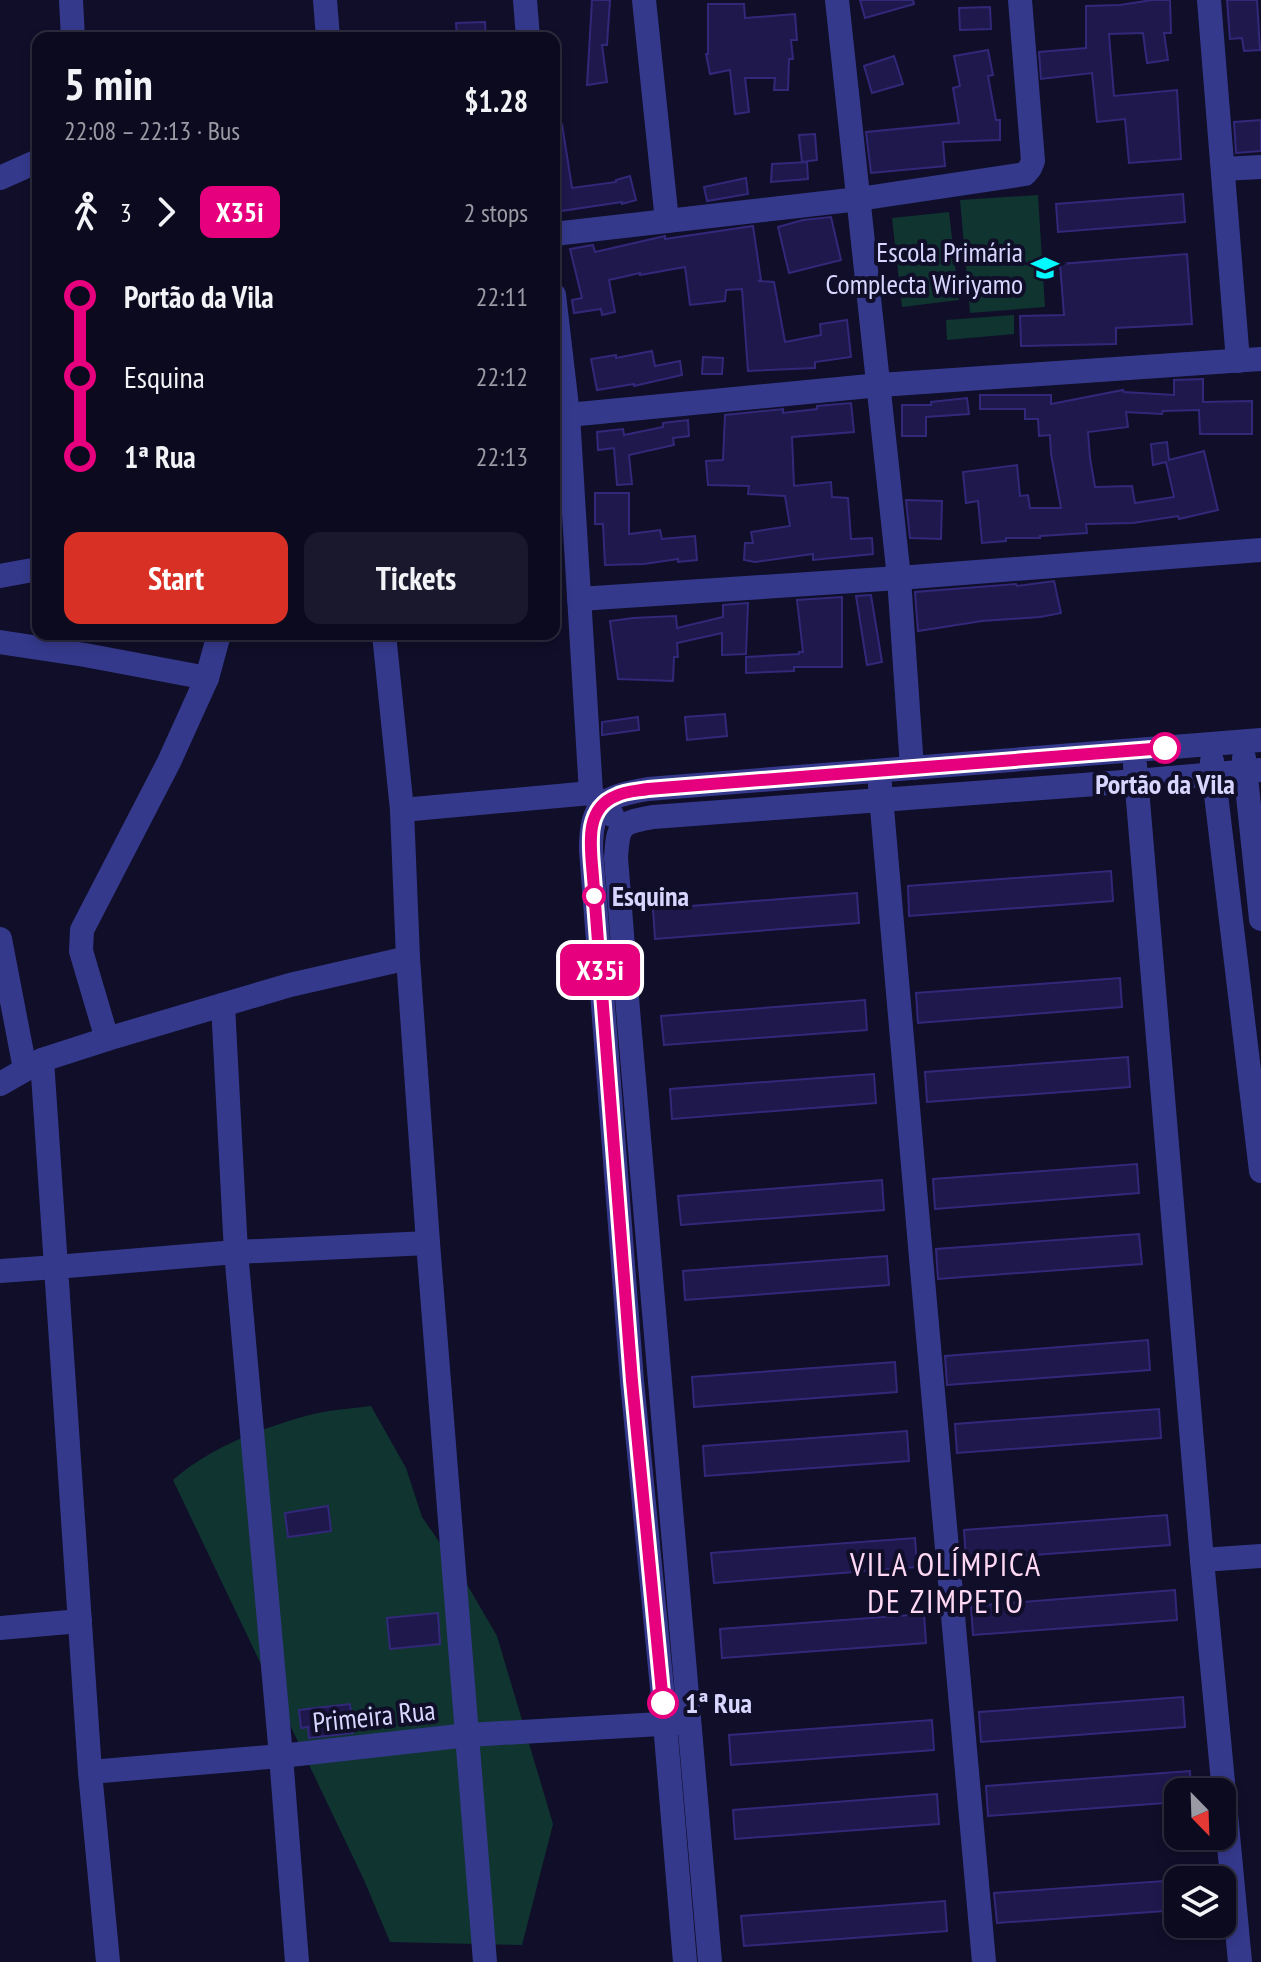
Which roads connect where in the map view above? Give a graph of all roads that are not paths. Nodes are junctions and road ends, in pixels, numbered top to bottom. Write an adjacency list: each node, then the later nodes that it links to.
1 (71, 0): 8 (street)
2 (325, 0): 9 (street)
3 (525, 0): 10 (street)
4 (644, 0): 16 (street)
5 (837, 0): 15 (street)
6 (1020, 0): 15 (street)
7 (1209, 0): 13 (street)
8 (73, 32)
9 (328, 32)
10 (528, 32)
11 (32, 164): 14 (street)
12 (1261, 167): 13 (street)
13 (1223, 169): 19 (street)
14 (0, 178)
15 (859, 199): 16 (street); 20 (street)
16 (667, 221): 17 (street)
17 (560, 233)
18 (560, 346): 21 (street)
19 (1250, 360): 20 (street)
20 (880, 385): 21 (street); 26 (street)
21 (568, 415): 22 (street)
22 (564, 479): 27 (street)
23 (1261, 550): 26 (street)
24 (32, 570): 25 (street)
25 (0, 576)
26 (899, 578): 27 (street); 35 (street)
27 (579, 599): 40 (street)
28 (217, 640): 31 (street)
29 (385, 640): 42 (street)
30 (0, 642): 31 (street)
31 (207, 678): 48 (street)
32 (1251, 741): 33 (street); 37 (street)
33 (1210, 746): 34 (street); 38 (street)
34 (1134, 751): 35 (street); 39 (street)
35 (912, 768): 36 (street)
36 (879, 771): 40 (street); 41 (street)
37 (1253, 771): 38 (street); 44 (street)
38 (1214, 774): 39 (street); 51 (street)
39 (1136, 781): 41 (street); 57 (street)
40 (596, 799): 42 (street); 43 (street); 61 (street)
41 (882, 801): 43 (street); 70 (street)
42 (402, 810): 46 (street)
43 (622, 826): 60 (street)
44 (1261, 919)
45 (0, 939): 49 (street)
46 (408, 958): 47 (street); 52 (street)
47 (223, 1005): 48 (street); 53 (street)
48 (107, 1039): 49 (street)
49 (34, 1064): 50 (street); 54 (street)
50 (0, 1084)
51 (1261, 1171)
52 (428, 1243): 53 (street); 62 (street)
53 (236, 1252): 54 (street); 63 (street)
54 (56, 1267): 55 (street); 58 (street)
55 (0, 1271)
56 (1261, 1556): 57 (street)
57 (1202, 1560): 71 (street)
58 (80, 1621): 59 (street); 64 (street)
59 (0, 1628)
60 (689, 1723): 61 (street, Primeira Rua); 69 (street)
61 (664, 1724): 62 (street, Primeira Rua); 68 (street)
62 (468, 1735): 63 (street, Primeira Rua); 67 (street)
63 (281, 1756): 64 (street, Primeira Rua); 66 (street)
64 (90, 1772): 65 (street)
65 (108, 1962)
66 (297, 1962)
67 (485, 1962)
68 (685, 1962)
69 (710, 1962)
70 (984, 1962)
71 (1240, 1962)

